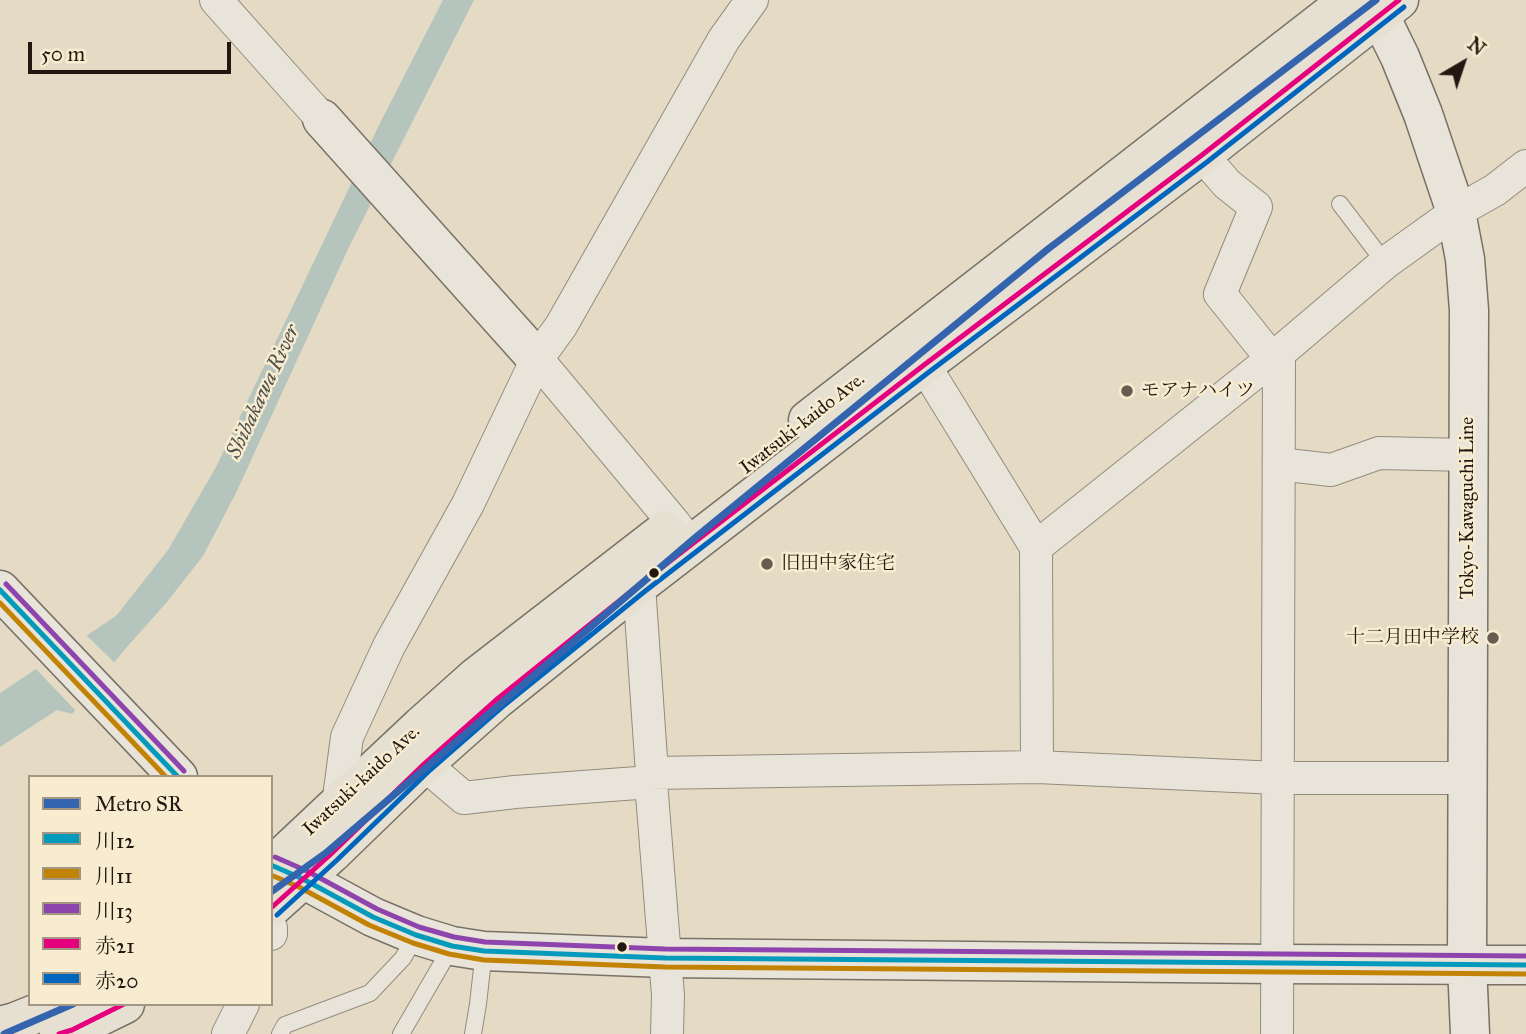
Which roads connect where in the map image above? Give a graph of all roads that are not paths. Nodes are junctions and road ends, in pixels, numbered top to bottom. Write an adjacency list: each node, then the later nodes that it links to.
1 (216, 0): 4 (street)
2 (752, 0): 11 (street)
3 (1375, 4): 5 (highway, Iwatsuki-kaido Ave.); 8 (street, Tokyo-Kawaguchi Line); 15 (highway, Iwatsuki-kaido Ave.)
4 (322, 119): 11 (street)
5 (1202, 155): 10 (street); 12 (highway, Iwatsuki-kaido Ave.)
6 (1526, 166): 8 (street)
7 (1340, 204): 9 (lane)
8 (1456, 212): 9 (street); 13 (street, Tokyo-Kawaguchi Line)
9 (1385, 263): 10 (street)
10 (1275, 356): 14 (street); 16 (street)
11 (537, 359): 15 (street); 25 (street)
12 (924, 365): 15 (highway, Iwatsuki-kaido Ave.); 16 (street)
13 (1468, 454): 14 (street); 24 (street, Tokyo-Kawaguchi Line)
14 (1279, 464): 23 (street)
15 (682, 534): 17 (highway, Iwatsuki-kaido Ave.); 25 (highway, Iwatsuki-kaido Ave.)
16 (1036, 547): 20 (street)
17 (639, 585): 19 (highway, Iwatsuki-kaido Ave.); 22 (street)
18 (0, 590): 21 (street)
19 (424, 764): 22 (street); 26 (highway, Iwatsuki-kaido Ave.)
20 (1037, 767): 22 (street); 23 (street)
21 (176, 775)
22 (651, 777): 30 (street)
23 (1278, 778): 24 (street); 31 (street)
24 (1467, 778): 32 (street, Tokyo-Kawaguchi Line)
25 (338, 805): 26 (highway, Iwatsuki-kaido Ave.)
26 (279, 869): 27 (highway, Iwatsuki-kaido Ave.); 28 (street)
27 (273, 898)
28 (415, 935): 29 (street); 40 (lane)
29 (468, 949): 30 (street); 41 (lane); 42 (lane)
30 (665, 958): 31 (street); 43 (street)
31 (1276, 964): 32 (street); 44 (street)
32 (1467, 964): 33 (street); 45 (street, Tokyo-Kawaguchi Line)
33 (1526, 965)
34 (55, 1006): 37 (highway)
35 (121, 1006): 38 (highway)
36 (242, 1006): 39 (street)
37 (0, 1026)
38 (59, 1034)
39 (228, 1034)
40 (280, 1034)
41 (401, 1034)
42 (473, 1034)
43 (667, 1034)
44 (1277, 1034)
45 (1469, 1034)

